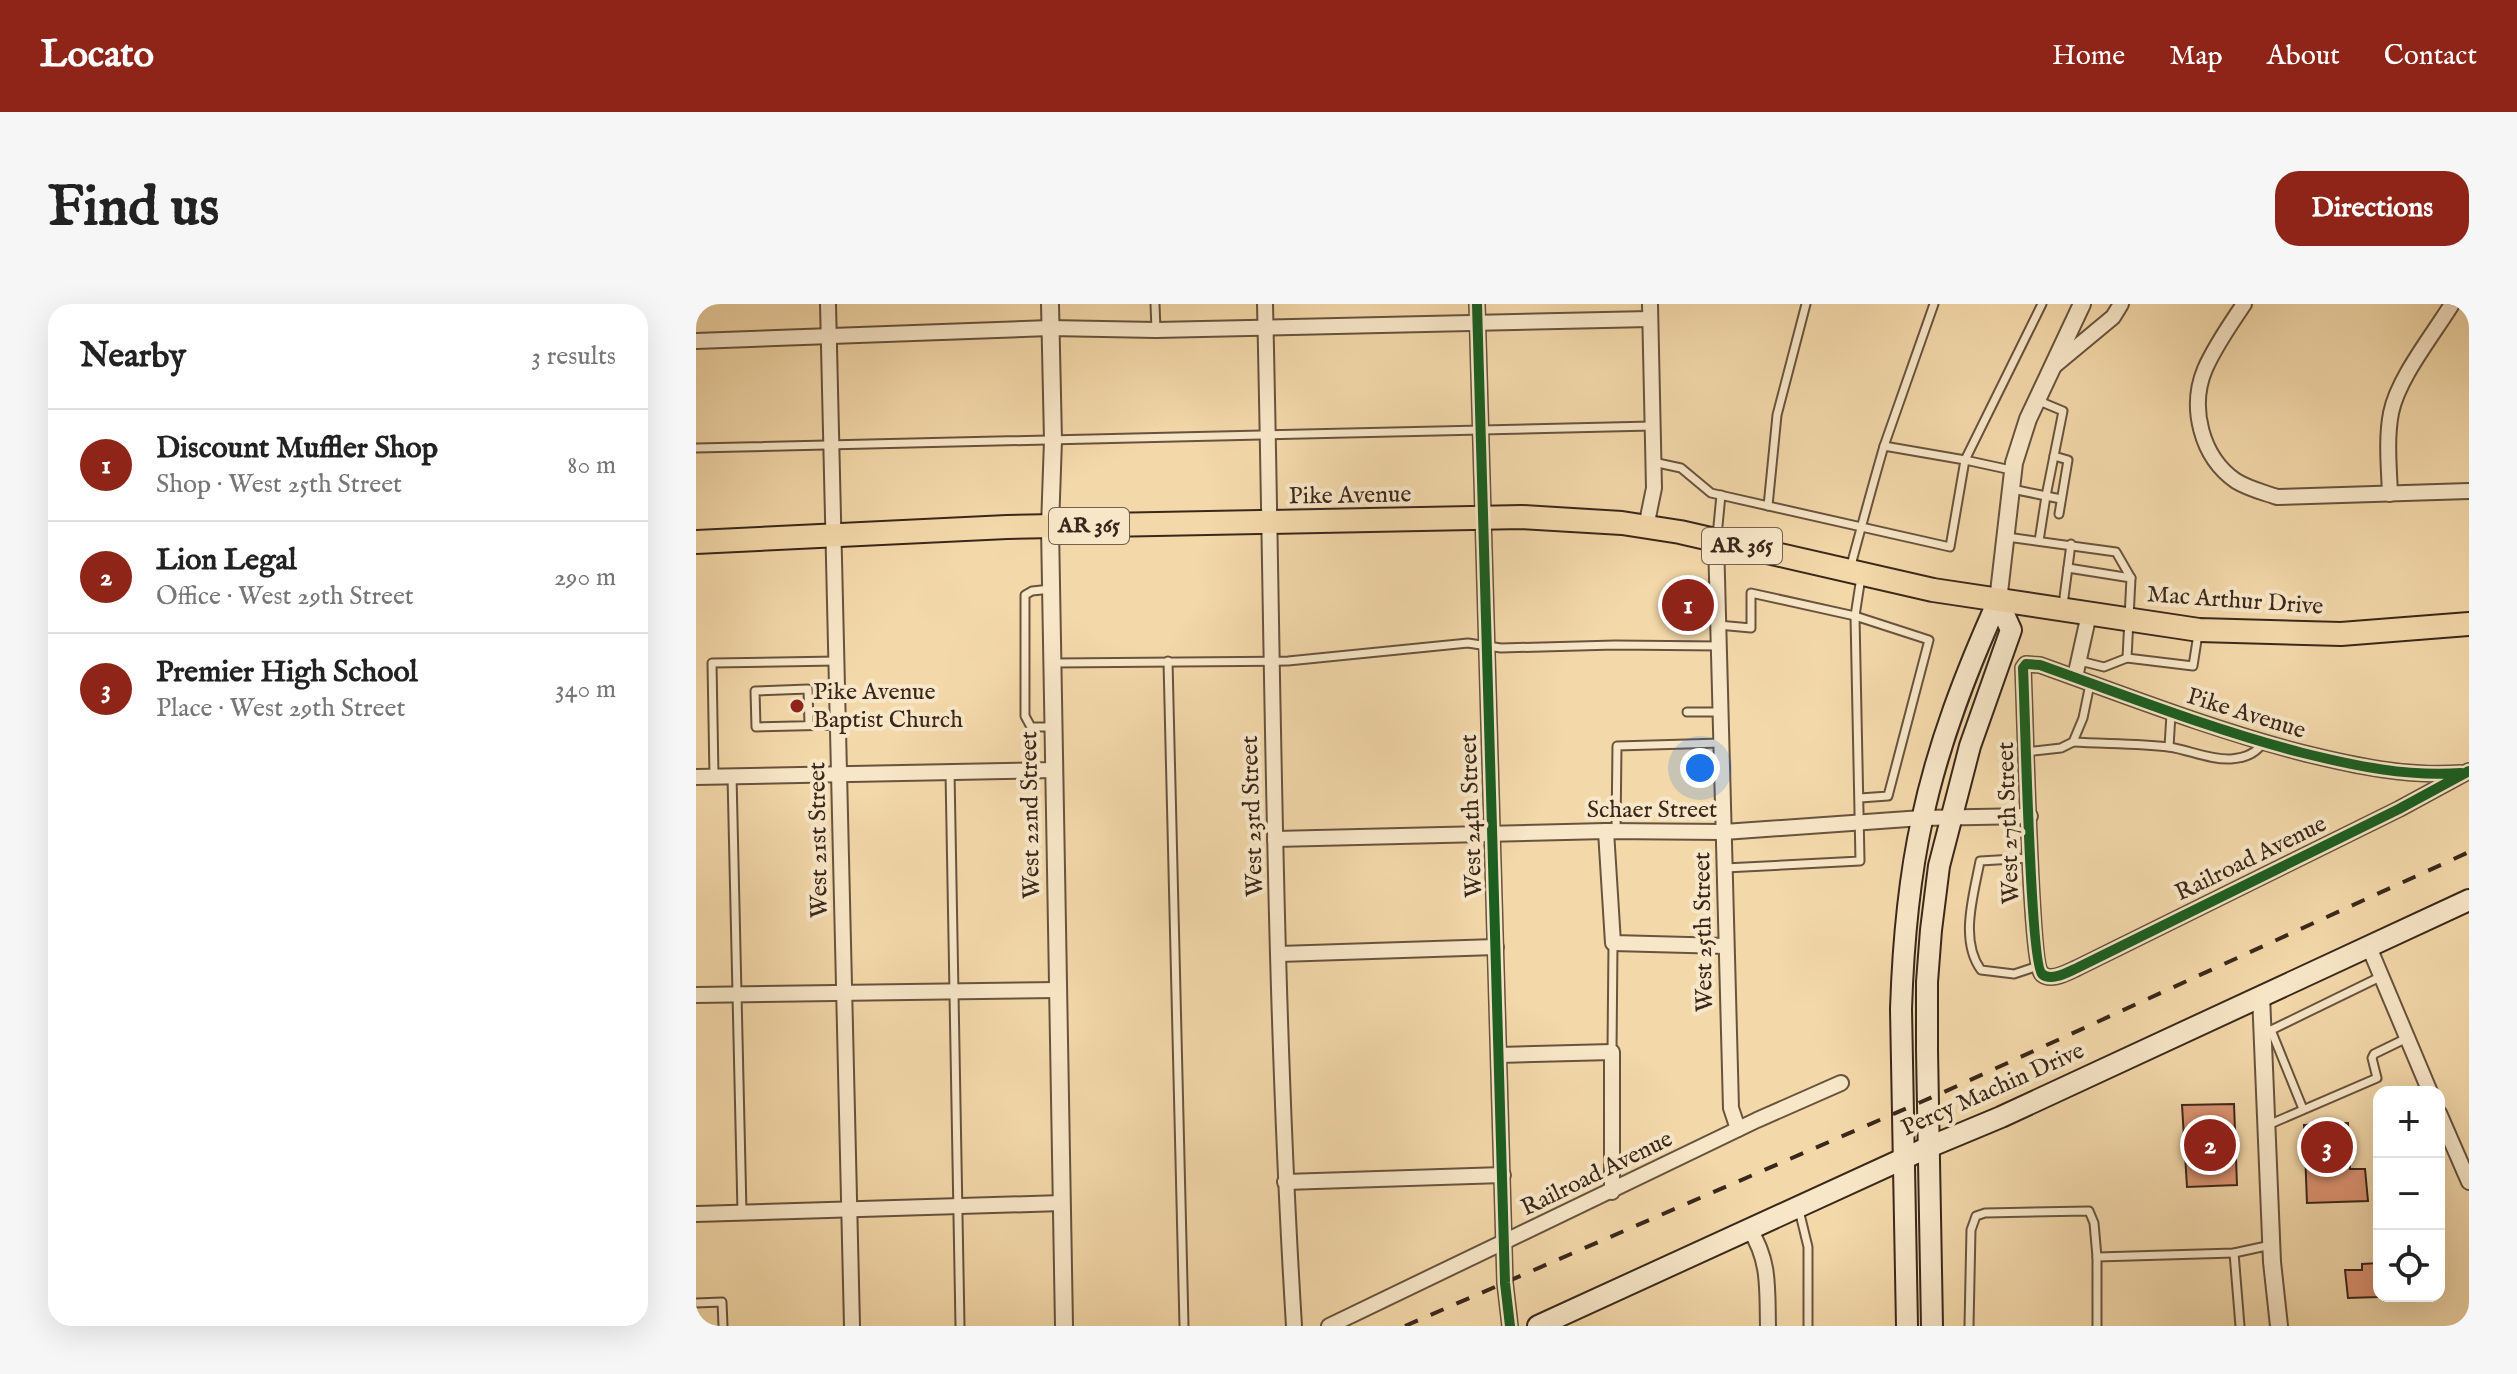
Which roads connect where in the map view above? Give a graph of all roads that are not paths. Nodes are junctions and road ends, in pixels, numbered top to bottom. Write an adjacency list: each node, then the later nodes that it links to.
1 (828, 304): 18 (street, West 21st Street)
2 (1050, 304): 15 (street, West 22nd Street)
3 (1155, 304): 17 (lane)
4 (1265, 304): 16 (street, West 23rd Street)
5 (1477, 304): 14 (street, West 24th Street)
6 (1806, 304): 39 (lane)
7 (1934, 304): 27 (lane)
8 (2042, 304): 30 (lane)
9 (2082, 304): 20 (street)
10 (2121, 304): 20 (street)
11 (2244, 304): 35 (street)
12 (2452, 304): 35 (street)
13 (1650, 311): 14 (street); 22 (street)
14 (1477, 323): 16 (street); 23 (street, West 24th Street)
15 (1050, 328): 17 (street); 18 (street); 25 (street, West 22nd Street)
16 (1266, 328): 17 (street); 24 (street, West 23rd Street)
17 (1156, 330)
18 (829, 338): 19 (street); 26 (street, West 21st Street)
19 (696, 341)
20 (2051, 369): 21 (street)
21 (2037, 400): 29 (lane); 32 (street)
22 (1652, 426): 23 (lane); 31 (street)
23 (1480, 430): 24 (lane); 41 (street, West 24th Street)
24 (1268, 435): 25 (lane); 42 (street, West 23rd Street)
25 (1053, 440): 26 (lane); 43 (street, West 22nd Street)
26 (831, 445): 28 (lane); 46 (street, West 21st Street)
27 (1884, 446): 30 (lane); 45 (lane)
28 (696, 448)
29 (2054, 456): 37 (lane); 38 (lane)
30 (1965, 460): 32 (lane); 45 (lane)
31 (1653, 462): 36 (lane); 44 (street)
32 (2013, 470): 33 (street)
33 (2009, 489): 37 (lane); 47 (street)
34 (2469, 491): 35 (street)
35 (2390, 494)
36 (1721, 495): 39 (lane); 48 (lane)
37 (2046, 496): 38 (lane); 49 (lane)
38 (2061, 499): 40 (lane)
39 (1768, 506): 45 (lane)
40 (2059, 514)
41 (1482, 518): 42 (main road, Pike Avenue / AR 365); 44 (main road, Pike Avenue / AR 365); 64 (street, West 24th Street)
42 (1270, 524): 43 (main road, Pike Avenue / AR 365); 70 (street, West 23rd Street)
43 (1050, 527): 46 (main road, Pike Avenue / AR 365); 55 (street, West 22nd Street)
44 (1646, 527): 48 (main road, Pike Avenue / AR 365)
45 (1862, 527): 53 (lane)
46 (834, 536): 50 (main road, Pike Avenue / AR 365); 68 (street, West 21st Street)
47 (2005, 537): 49 (lane); 56 (street)
48 (1716, 540): 53 (main road, Pike Avenue / AR 365); 62 (street, West 25th Street)
49 (2039, 541): 51 (lane)
50 (696, 542)
51 (2071, 544): 52 (lane); 54 (lane)
52 (2068, 568): 54 (lane); 57 (lane)
53 (1855, 573): 56 (main road, Pike Avenue / AR 365); 59 (lane)
54 (2131, 578): 60 (lane)
55 (1051, 589): 71 (street, West 22nd Street); 80 (lane)
56 (1998, 601): 57 (main road, Mac Arthur Drive / AR 365); 95 (main road); 96 (main road)
57 (2062, 610): 58 (main road, Mac Arthur Drive / AR 365)
58 (2089, 614): 60 (main road, Mac Arthur Drive / AR 365); 67 (street)
59 (1855, 616): 62 (lane); 93 (lane); 93 (lane)
60 (2129, 619): 63 (main road, Mac Arthur Drive / AR 365); 66 (lane)
61 (2469, 624): 63 (main road, Mac Arthur Drive / AR 365)
62 (1718, 625): 65 (street, West 25th Street)
63 (2199, 630): 66 (lane)
64 (1487, 646): 65 (lane); 70 (lane); 100 (street, West 24th Street)
65 (1719, 646): 76 (street, West 25th Street)
66 (2127, 658): 67 (lane)
67 (2078, 660): 73 (street)
68 (837, 661): 79 (street, West 21st Street); 92 (lane)
69 (1168, 661): 70 (lane); 71 (lane); 150 (lane)
70 (1271, 661): 101 (street, West 23rd Street)
71 (1052, 663): 80 (street, West 22nd Street)
72 (2026, 664): 73 (street, Pike Avenue); 85 (street, West 27th Street)
73 (2075, 677): 74 (street, Pike Avenue)
74 (2090, 683): 77 (street, Pike Avenue); 81 (lane)
75 (1687, 712): 76 (lane)
76 (1721, 712): 83 (street, West 25th Street)
77 (2171, 713): 82 (street, Pike Avenue); 84 (lane)
78 (809, 725): 78 (lane); 79 (lane)
79 (838, 725): 89 (street, West 21st Street)
80 (1053, 727): 86 (street, West 22nd Street)
81 (2073, 742): 84 (lane); 85 (lane)
82 (2263, 742): 84 (lane); 88 (street, Pike Avenue)
83 (1722, 743): 98 (lane); 99 (street, West 25th Street)
84 (2169, 747)
85 (2026, 752): 94 (street, West 27th Street)
86 (1054, 770): 87 (street); 112 (street, West 22nd Street)
87 (950, 772): 89 (street); 113 (lane)
88 (2465, 772): 110 (street, Railroad Avenue)
89 (839, 774): 90 (street); 114 (street, West 21st Street)
90 (732, 776): 92 (street); 115 (lane)
91 (696, 777): 92 (street)
92 (714, 777)
93 (1860, 798): 97 (lane)
94 (2030, 816): 96 (street, Schaer Street); 102 (street, West 27th Street)
95 (1922, 818): 96 (street, Schaer Street); 97 (street, Schaer Street); 129 (main road)
96 (1951, 818): 128 (main road)
97 (1861, 823): 99 (street, Schaer Street); 103 (lane)
98 (1611, 831): 99 (street, Schaer Street); 100 (street, Schaer Street); 105 (street)
99 (1724, 832): 103 (street, West 25th Street)
100 (1493, 835): 101 (street, Schaer Street); 107 (street, West 24th Street)
101 (1275, 839): 109 (street, West 23rd Street)
102 (2031, 858): 110 (street, West 27th Street); 110 (lane)
103 (1725, 868): 106 (street, West 25th Street)
104 (2469, 900): 108 (main road, Percy Machin Drive)
105 (1613, 943): 106 (street); 120 (lane)
106 (1726, 946): 127 (street, West 25th Street)
107 (1496, 947): 109 (street); 121 (street, West 24th Street)
108 (2369, 947): 111 (street); 117 (main road, Percy Machin Drive)
109 (1279, 954): 131 (street, West 23rd Street)
110 (2042, 972)
111 (2382, 976): 118 (lane); 119 (street)
112 (1058, 990): 113 (street); 134 (street, West 22nd Street)
113 (954, 991): 114 (street); 135 (lane)
114 (844, 993): 115 (street); 137 (street, West 21st Street)
115 (737, 994): 116 (street); 138 (lane)
116 (696, 995)
117 (2261, 995): 118 (street); 128 (main road, Percy Machin Drive)
118 (2267, 1032): 124 (lane); 125 (street)
119 (2407, 1038): 123 (street); 124 (lane)
120 (1612, 1052): 121 (street); 133 (street)
121 (1499, 1055): 130 (street, West 24th Street)
122 (1841, 1083): 127 (street, Railroad Avenue)
123 (2427, 1086)
124 (2303, 1109): 125 (lane)
125 (2267, 1126): 142 (street)
126 (2445, 1127): 132 (street)
127 (1738, 1129): 133 (street, Railroad Avenue)
128 (1929, 1147): 129 (main road, Percy Machin Drive); 158 (main road)
129 (1903, 1159): 136 (main road, Percy Machin Drive); 157 (main road)
130 (1503, 1175): 131 (street); 141 (street, West 24th Street)
131 (1285, 1182): 151 (street, West 23rd Street)
132 (2469, 1182)
133 (1612, 1192): 141 (street, Railroad Avenue)
134 (1062, 1203): 135 (street); 149 (street, West 22nd Street)
135 (958, 1206): 137 (street); 148 (lane)
136 (1798, 1208): 140 (main road, Percy Machin Drive); 156 (lane)
137 (850, 1209): 138 (street); 147 (street, West 21st Street)
138 (742, 1212): 139 (street)
139 (696, 1214)
140 (1750, 1230): 154 (main road, Percy Machin Drive); 155 (street)
141 (1504, 1243): 152 (street, Railroad Avenue); 153 (street, West 24th Street)
142 (2272, 1245): 143 (lane); 162 (street)
143 (2234, 1253): 144 (lane); 161 (lane)
144 (2097, 1257): 159 (lane); 160 (lane)
145 (696, 1303): 146 (lane)
146 (723, 1326)
147 (852, 1326)
148 (960, 1326)
149 (1064, 1326)
150 (1184, 1326)
151 (1294, 1326)
152 (1329, 1326)
153 (1510, 1326)
154 (1538, 1326)
155 (1768, 1326)
156 (1808, 1326)
157 (1907, 1326)
158 (1932, 1326)
159 (1969, 1326)
160 (2097, 1326)
161 (2240, 1326)
162 (2279, 1326)

